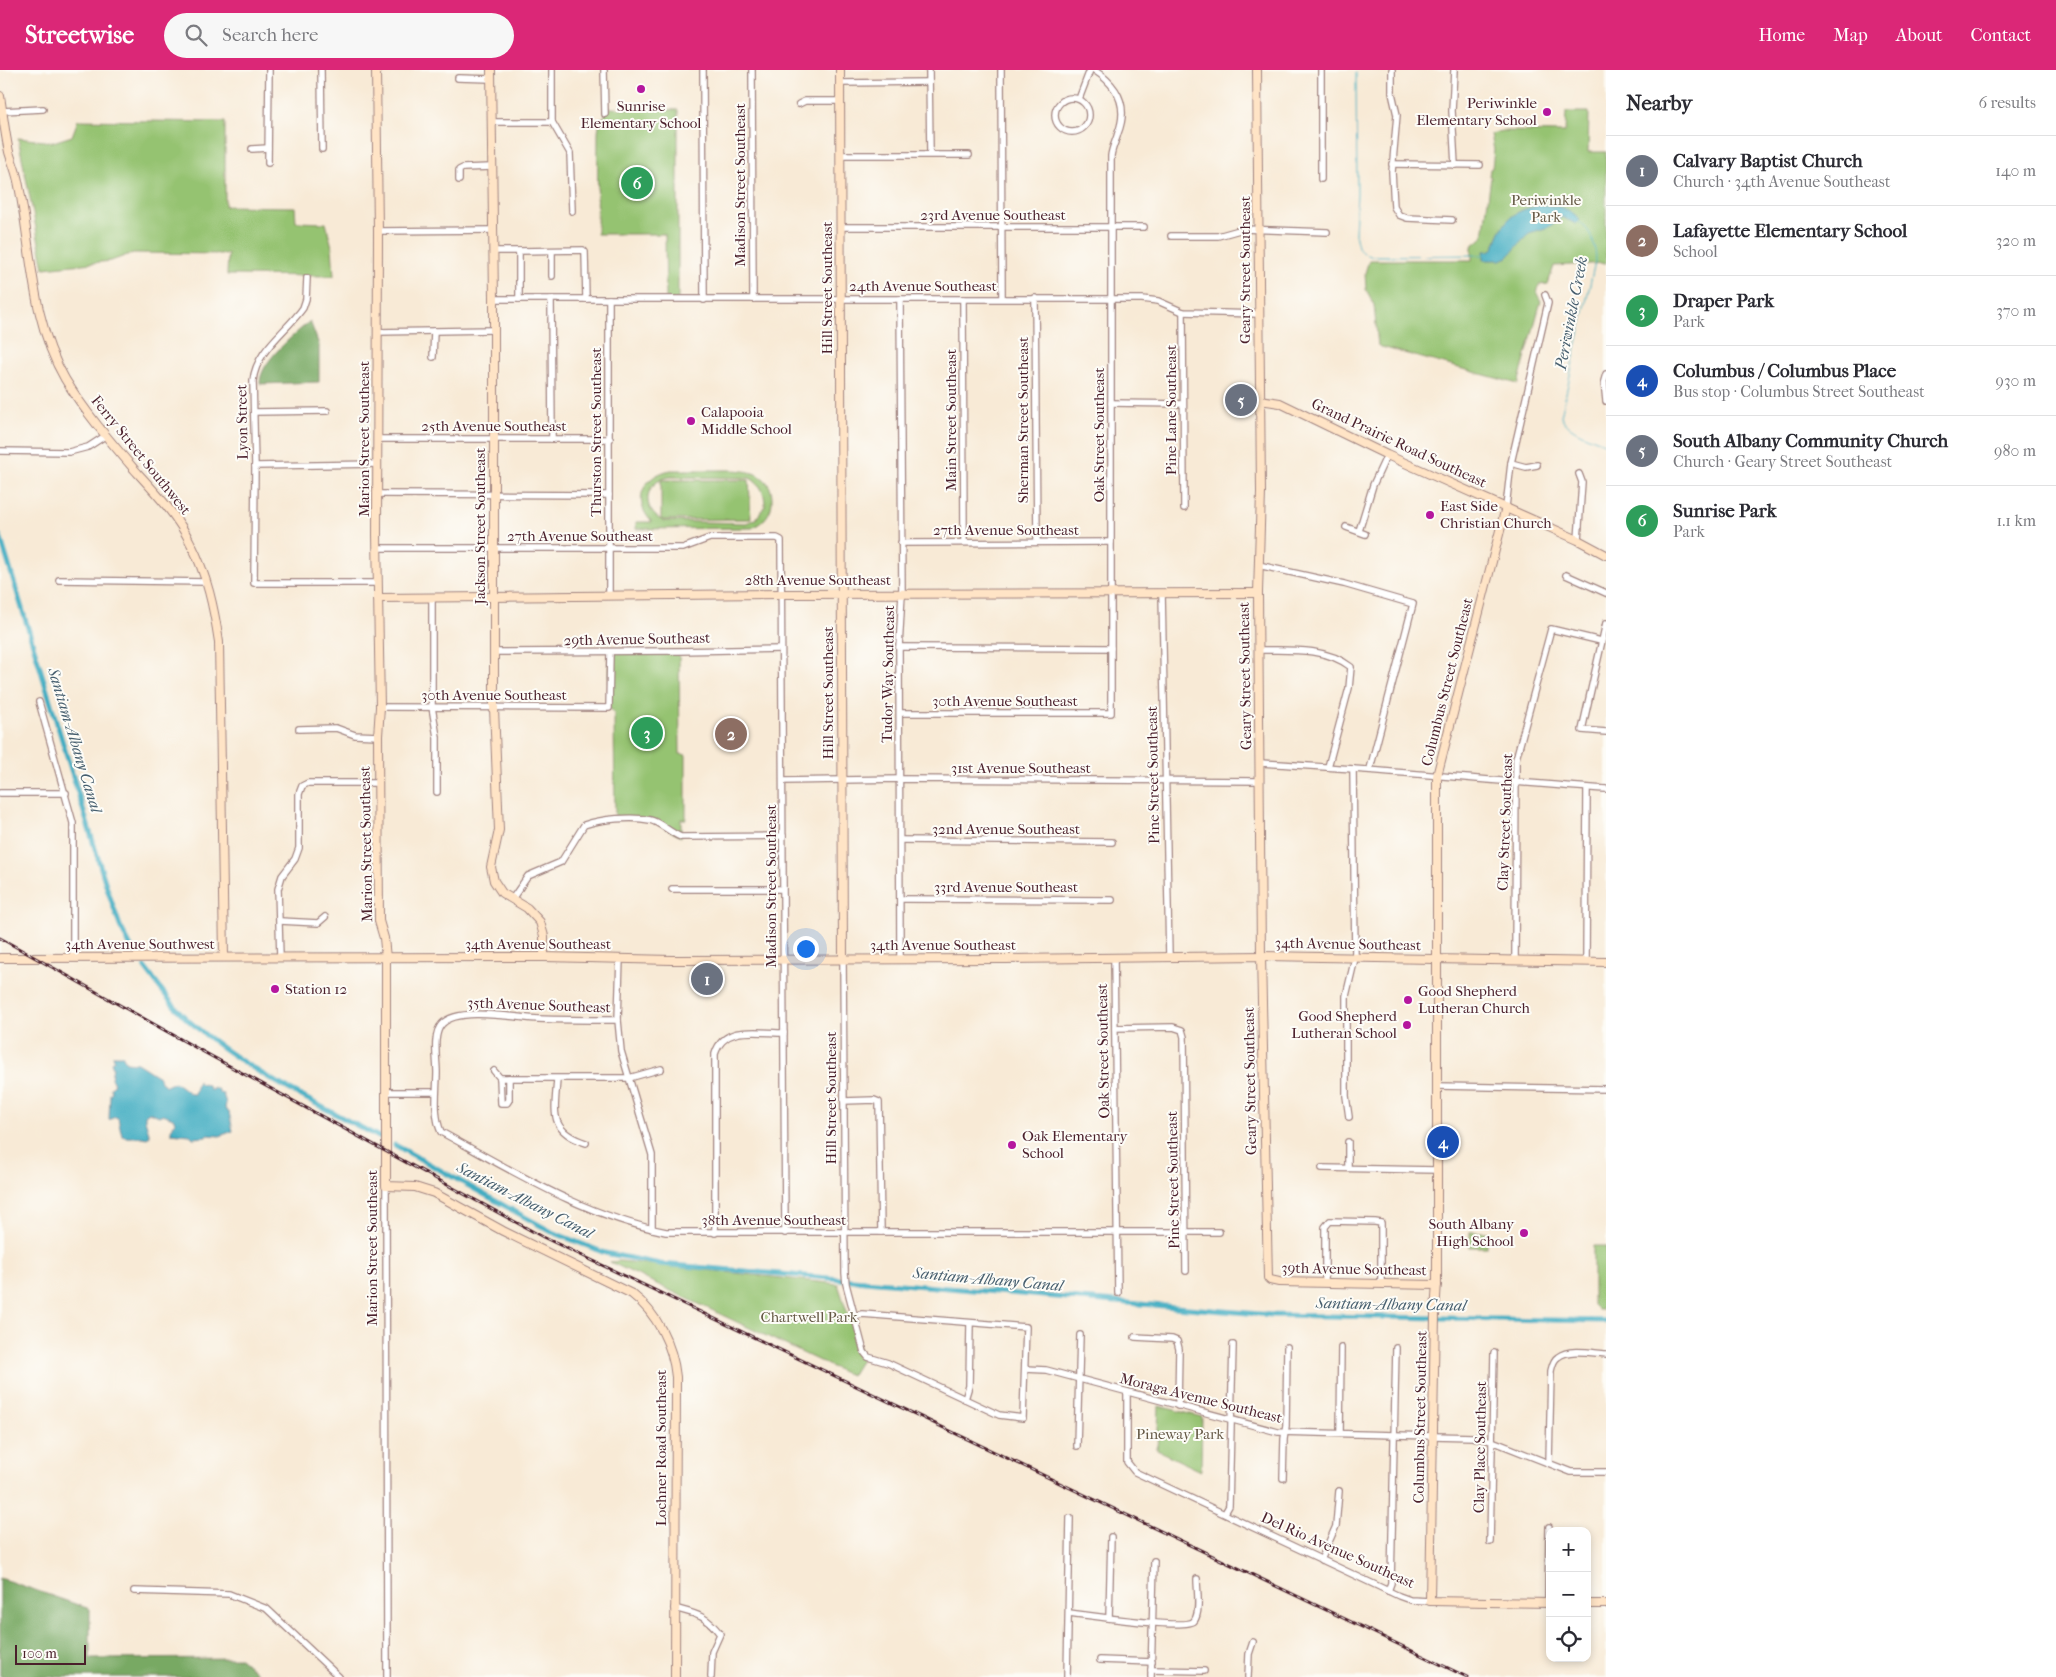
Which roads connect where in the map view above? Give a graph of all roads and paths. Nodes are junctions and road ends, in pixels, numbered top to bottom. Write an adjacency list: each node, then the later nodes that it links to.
1 (269, 70): 31 (street)
2 (321, 70): 33 (street)
3 (376, 70): 52 (street, Marion Street Southeast)
4 (552, 70): 30 (street)
5 (604, 70): 27 (street)
6 (703, 70): 73 (street)
7 (752, 70): 69 (street, Madison Street Southeast)
8 (840, 70): 19 (street, Hill Street Southeast)
9 (929, 70): 20 (street)
10 (1001, 70): 47 (street)
11 (1090, 70): 22 (street)
12 (1094, 70): 48 (street, Oak Street Southeast)
13 (1257, 70): 51 (street, Geary Street Southeast)
14 (1321, 70): 42 (street)
15 (1392, 70): 38 (street)
16 (1454, 70): 39 (street)
17 (491, 74): 18 (street); 29 (street, Jackson Street Southeast)
18 (458, 78)
19 (840, 82): 20 (street); 23 (street, Hill Street Southeast)
20 (929, 82): 34 (street)
21 (0, 96): 26 (street, Ferry Street Southwest)
22 (1078, 99): 22 (street)
23 (840, 101): 24 (street); 35 (street, Hill Street Southeast)
24 (798, 104)
25 (43, 109): 26 (street)
26 (2, 112): 28 (street, Ferry Street Southwest)
27 (605, 114)
28 (2, 121): 87 (street, Ferry Street Southwest)
29 (491, 122): 30 (street); 41 (street, Jackson Street Southeast)
30 (552, 122): 44 (street)
31 (268, 148): 32 (street); 37 (street)
32 (252, 149)
33 (322, 149)
34 (930, 154): 35 (street); 36 (street)
35 (842, 155): 46 (street, Hill Street Southeast)
36 (969, 155)
37 (268, 163)
38 (1392, 164): 39 (street); 45 (street)
39 (1456, 165): 40 (street)
40 (1480, 165)
41 (492, 167): 43 (street); 50 (street, Jackson Street Southeast)
42 (1321, 179)
43 (459, 180)
44 (572, 211)
45 (1452, 220)
46 (841, 227): 47 (street, 23rd Avenue Southeast); 70 (street, Hill Street Southeast)
47 (1002, 227): 48 (street, 23rd Avenue Southeast); 61 (street)
48 (1111, 227): 49 (street, 23rd Avenue Southeast); 63 (street, Oak Street Southeast)
49 (1144, 227)
50 (493, 230): 52 (street); 55 (street, Jackson Street Southeast)
51 (1258, 230): 53 (street); 54 (street); 75 (street, Geary Street Southeast)
52 (378, 231): 78 (street, Marion Street Southeast)
53 (1327, 232)
54 (1172, 236)
55 (493, 251): 56 (street); 64 (street, Jackson Street Southeast)
56 (519, 251): 57 (street); 65 (street)
57 (552, 251): 58 (street); 67 (street)
58 (552, 276)
59 (306, 278): 86 (street, Lyon Street)
60 (1545, 294): 94 (street, Columbus Street Southeast)
61 (1002, 298): 62 (street, 24th Avenue Southeast); 72 (street, 24th Avenue Southeast)
62 (1035, 298): 63 (street, 24th Avenue Southeast); 107 (street, Sherman Street Southeast)
63 (1111, 298): 74 (street, 24th Avenue Southeast); 83 (street, Oak Street Southeast)
64 (494, 299): 65 (street, 24th Avenue Southeast); 76 (street, Jackson Street Southeast)
65 (519, 299): 66 (street, 24th Avenue Southeast)
66 (551, 299): 67 (street, 24th Avenue Southeast); 90 (street)
67 (586, 299): 68 (street, 24th Avenue Southeast)
68 (609, 299): 73 (street, 24th Avenue Southeast); 91 (street, Thurston Street Southeast)
69 (753, 299): 70 (street, 24th Avenue Southeast); 73 (street, 24th Avenue Southeast)
70 (842, 299): 71 (street, 24th Avenue Southeast); 125 (street, Hill Street Southeast)
71 (900, 299): 72 (street, 24th Avenue Southeast); 108 (street, Tudor Way Southeast)
72 (963, 299): 109 (street, Main Street Southeast)
73 (704, 300)
74 (1183, 312): 75 (street, 24th Avenue Southeast); 84 (street, Pine Lane Southeast)
75 (1259, 314): 81 (street, Geary Street Southeast)
76 (494, 330): 77 (street); 88 (street, Jackson Street Southeast)
77 (434, 331): 78 (street); 79 (street)
78 (377, 332): 89 (street, Marion Street Southeast)
79 (434, 358)
80 (1606, 374): 82 (street)
81 (1260, 400): 93 (street, Grand Prairie Road Southeast); 115 (street, Geary Street Southeast)
82 (1606, 401)
83 (1111, 403): 84 (street); 110 (street, Oak Street Southeast)
84 (1183, 404): 103 (street, Pine Lane Southeast)
85 (327, 411): 86 (street)
86 (254, 412): 97 (street, Lyon Street)
87 (105, 436): 92 (street); 118 (street, Ferry Street Southwest)
88 (494, 438): 89 (street, 25th Avenue Southeast); 90 (street, 25th Avenue Southeast); 100 (street, Jackson Street Southeast)
89 (378, 439): 95 (street, Marion Street Southeast)
90 (552, 439): 91 (street, 25th Avenue Southeast)
91 (610, 439): 101 (street, Thurston Street Southeast)
92 (0, 452)
93 (1387, 455): 102 (street, Grand Prairie Road Southeast); 104 (street)
94 (1511, 463): 96 (street); 102 (street, Columbus Street Southeast)
95 (377, 464): 97 (street); 99 (street, Marion Street Southeast)
96 (1537, 465)
97 (255, 466): 119 (street, Lyon Street)
98 (1579, 474): 106 (street)
99 (378, 494): 100 (street); 111 (street, Marion Street Southeast)
100 (493, 494): 101 (street); 113 (street, Jackson Street Southeast)
101 (609, 495): 112 (street, Thurston Street Southeast)
102 (1506, 507): 106 (street, Grand Prairie Road Southeast); 152 (street, Columbus Street Southeast)
103 (1184, 508)
104 (1346, 526)
105 (781, 540): 112 (street, 27th Avenue Southeast); 124 (street, Madison Street Southeast)
106 (1578, 540): 114 (street, Grand Prairie Road Southeast)
107 (1037, 541): 109 (street, 27th Avenue Southeast); 110 (street, 27th Avenue Southeast)
108 (901, 542): 109 (street, 27th Avenue Southeast); 126 (street, Tudor Way Southeast)
109 (964, 542)
110 (1111, 542): 121 (street, Oak Street Southeast)
111 (377, 548): 113 (street, 27th Avenue Southeast); 119 (street, Marion Street Southeast)
112 (609, 548): 113 (street, 27th Avenue Southeast); 127 (street, Thurston Street Southeast)
113 (493, 549): 128 (street, Jackson Street Southeast)
114 (1606, 555)
115 (1258, 565): 122 (street, Geary Street Southeast); 151 (street)
116 (1566, 575): 123 (street)
117 (58, 580): 118 (street)
118 (207, 582): 176 (street, Ferry Street Southwest)
119 (378, 583): 129 (street, Marion Street Southeast)
120 (1162, 592): 121 (street, 28th Avenue Southeast); 122 (street, 28th Avenue Southeast); 156 (street, Pine Street Southeast)
121 (1111, 593): 126 (street, 28th Avenue Southeast); 134 (street, Oak Street Southeast)
122 (1258, 593): 136 (street, Geary Street Southeast)
123 (1606, 593)
124 (782, 594): 125 (street, 28th Avenue Southeast); 127 (street, 28th Avenue Southeast); 135 (street, Madison Street Southeast)
125 (842, 594): 126 (street, 28th Avenue Southeast); 155 (street, Hill Street Southeast)
126 (902, 594): 133 (street, Tudor Way Southeast)
127 (609, 595): 128 (street, 28th Avenue Southeast)
128 (493, 597): 130 (street, 28th Avenue Southeast); 137 (street, Jackson Street Southeast)
129 (378, 598): 130 (street, 28th Avenue Southeast); 140 (street, Marion Street Southeast)
130 (432, 598): 141 (street)
131 (1606, 623): 132 (street)
132 (1601, 641): 146 (street); 158 (street, Clay Street Southeast)
133 (900, 647): 134 (street); 143 (street, Tudor Way Southeast)
134 (1111, 648): 144 (street, Oak Street Southeast)
135 (781, 649): 138 (street, 29th Avenue Southeast); 154 (street, Madison Street Southeast)
136 (1259, 650): 148 (street, Geary Street Southeast); 149 (street)
137 (493, 652): 138 (street, 29th Avenue Southeast); 142 (street, Jackson Street Southeast)
138 (610, 652): 142 (street, 30th Avenue Southeast)
139 (39, 702): 164 (street)
140 (380, 707): 141 (street, 30th Avenue Southeast); 147 (street, Marion Street Southeast)
141 (432, 707): 142 (street, 30th Avenue Southeast); 162 (street)
142 (494, 708): 170 (street, Jackson Street Southeast)
143 (900, 713): 144 (street, 30th Avenue Southeast); 153 (street, Tudor Way Southeast)
144 (1111, 713)
145 (299, 728): 147 (street)
146 (1606, 732)
147 (378, 736): 159 (street, Marion Street Southeast)
148 (1260, 763): 149 (street); 157 (street, Geary Street Southeast)
149 (1328, 766): 150 (street)
150 (1353, 769): 151 (street); 187 (street)
151 (1370, 769): 152 (street)
152 (1438, 776): 158 (street); 189 (street, Columbus Street Southeast)
153 (900, 779): 155 (street, 31st Avenue Southeast); 156 (street, 31st Avenue Southeast); 166 (street, Tudor Way Southeast)
154 (782, 781): 155 (street, 31st Avenue Southeast); 165 (street, Madison Street Southeast)
155 (842, 781): 184 (street, Hill Street Southeast)
156 (1165, 781): 157 (street, 31st Avenue Southeast); 179 (street, Pine Street Southeast)
157 (1260, 781): 175 (street, Geary Street Southeast)
158 (1516, 781): 160 (street); 190 (street, Clay Street Southeast)
159 (378, 783): 174 (street); 182 (street, Marion Street Southeast)
160 (1587, 788): 161 (street); 191 (street)
161 (1606, 789)
162 (437, 792)
163 (0, 793): 164 (street)
164 (66, 793): 181 (street)
165 (783, 836): 169 (street, Madison Street Southeast); 170 (street)
166 (900, 840): 167 (street, 32nd Avenue Southeast); 171 (street, Tudor Way Southeast)
167 (1112, 842)
168 (672, 889): 169 (street)
169 (782, 889): 188 (street, Madison Street Southeast)
170 (512, 899): 178 (street, Jackson Street Southeast)
171 (900, 899): 172 (street, 33rd Avenue Southeast); 185 (street, Tudor Way Southeast)
172 (1112, 900)
173 (325, 917): 174 (street)
174 (280, 922): 177 (street)
175 (1261, 956): 179 (street, 34th Avenue Southeast); 187 (street, 34th Avenue Southeast); 223 (street, Geary Street Southeast)
176 (224, 957): 177 (street, 34th Avenue Southwest); 181 (street, 34th Avenue Southwest)
177 (280, 957): 182 (street, 34th Avenue Southeast)
178 (544, 957): 182 (street, 34th Avenue Southeast); 183 (street, 34th Avenue Southeast)
179 (1169, 957): 186 (street, 34th Avenue Southeast)
180 (0, 958): 181 (street, 34th Avenue Southwest)
181 (73, 958)
182 (386, 958): 204 (street, Marion Street Southeast)
183 (620, 958): 188 (street, 34th Avenue Southeast); 193 (street)
184 (843, 958): 185 (street, 34th Avenue Southeast); 188 (street, 34th Avenue Southeast); 206 (street, Hill Street Southeast)
185 (900, 958): 186 (street, 34th Avenue Southeast)
186 (1114, 958): 194 (street, Oak Street Southeast)
187 (1354, 958): 189 (street, 34th Avenue Southeast); 207 (street)
188 (784, 959): 195 (street, Madison Street Southeast)
189 (1436, 959): 190 (street, 34th Avenue Southeast); 202 (street, Columbus Street Southeast)
190 (1515, 960): 191 (street, 34th Avenue Southeast)
191 (1586, 962): 192 (street, 34th Avenue Southeast)
192 (1606, 962)
193 (618, 1020): 200 (street); 205 (street, 35th Avenue Southeast)
194 (1115, 1028): 216 (street, Oak Street Southeast); 217 (street, Pine Street Southeast)
195 (784, 1033): 219 (street); 220 (street, Madison Street Southeast)
196 (661, 1069): 200 (street)
197 (494, 1071): 198 (street)
198 (500, 1078): 199 (street); 199 (street)
199 (509, 1078): 201 (street)
200 (629, 1078): 201 (street); 214 (street)
201 (557, 1079): 209 (street)
202 (1437, 1086): 203 (street); 212 (street, Columbus Street Southeast)
203 (1606, 1089)
204 (386, 1092): 205 (street); 213 (street, Marion Street Southeast)
205 (436, 1092): 214 (street, 38th Avenue Southeast)
206 (844, 1101): 215 (street); 221 (street, Hill Street Southeast)
207 (1349, 1117)
208 (1348, 1142): 211 (street)
209 (586, 1143)
210 (1322, 1168): 211 (street)
211 (1348, 1168): 212 (street)
212 (1437, 1170): 226 (street, Columbus Street Southeast)
213 (386, 1186): 269 (street, Lochner Road Southeast); 279 (street, Marion Street Southeast)
214 (652, 1229): 219 (street, 38th Avenue Southeast)
215 (881, 1232): 216 (street, 38th Avenue Southeast); 221 (street, 38th Avenue Southeast)
216 (1117, 1232): 217 (street, 38th Avenue Southeast); 227 (street, Oak Street Southeast)
217 (1186, 1232): 218 (street, 38th Avenue Southeast); 222 (street, Pine Street Southeast)
218 (1218, 1232)
219 (715, 1233): 220 (street, 38th Avenue Southeast)
220 (785, 1233): 221 (street, 38th Avenue Southeast)
221 (845, 1233): 228 (street, Hill Street Southeast)
222 (1186, 1271)
223 (1270, 1280): 224 (street, 39th Avenue Southeast)
224 (1325, 1283): 225 (street, 39th Avenue Southeast); 225 (street)
225 (1381, 1284): 226 (street, 39th Avenue Southeast)
226 (1437, 1285): 247 (street, Columbus Street Southeast)
227 (1118, 1293)
228 (854, 1316): 229 (street); 241 (street, Hill Street Southeast)
229 (970, 1323): 238 (street); 241 (street)
230 (1080, 1335): 239 (street)
231 (1136, 1337): 242 (street)
232 (1232, 1345): 243 (street)
233 (1287, 1347): 244 (street)
234 (1341, 1348): 245 (street)
235 (1396, 1348): 246 (street)
236 (1494, 1353): 248 (street, Clay Place Southeast)
237 (1606, 1354): 250 (street)
238 (1025, 1369): 239 (street, Moraga Avenue Southeast); 241 (street, Hill Street Southeast)
239 (1078, 1378): 240 (street, Moraga Avenue Southeast); 249 (street)
240 (1127, 1392): 242 (street, Moraga Avenue Southeast); 254 (street, Del Rio Avenue Southeast)
241 (965, 1399)
242 (1178, 1406): 243 (street, Moraga Avenue Southeast)
243 (1231, 1420): 244 (street, Moraga Avenue Southeast); 254 (street)
244 (1285, 1432): 245 (street, Moraga Avenue Southeast); 252 (street)
245 (1340, 1433): 246 (street, Moraga Avenue Southeast)
246 (1395, 1434): 247 (street, Moraga Avenue Southeast); 264 (street)
247 (1433, 1435): 248 (street, Moraga Avenue Southeast); 265 (street, Columbus Street Southeast)
248 (1492, 1441): 250 (street, Moraga Avenue Southeast); 258 (street, Clay Place Southeast)
249 (1077, 1446)
250 (1549, 1463): 251 (street, Moraga Avenue Southeast)
251 (1606, 1472)
252 (1283, 1478)
253 (1339, 1491): 260 (street)
254 (1225, 1513): 260 (street, Del Rio Avenue Southeast)
255 (1070, 1518): 270 (street)
256 (1550, 1526): 261 (street)
257 (1111, 1537): 271 (street)
258 (1490, 1542)
259 (1154, 1560): 272 (street)
260 (1321, 1560): 264 (street, Del Rio Avenue Southeast)
261 (1549, 1572)
262 (1197, 1579): 272 (street)
263 (134, 1591): 278 (street)
264 (1388, 1591): 265 (street, Del Rio Avenue Southeast)
265 (1430, 1601): 266 (street, Del Rio Avenue Southeast)
266 (1546, 1603)
267 (1591, 1604): 268 (street)
268 (1606, 1604)
269 (674, 1608): 280 (street, Lochner Road Southeast); 281 (street)
270 (1069, 1613): 271 (street); 282 (street)
271 (1109, 1618): 272 (street)
272 (1153, 1623): 275 (street)
273 (1253, 1642): 283 (street)
274 (1100, 1660): 275 (street)
275 (1152, 1662): 277 (street)
276 (1204, 1671): 277 (street)
277 (1151, 1674)
278 (339, 1677)
279 (387, 1677)
280 (675, 1677)
281 (711, 1677)
282 (1067, 1677)
283 (1248, 1677)

